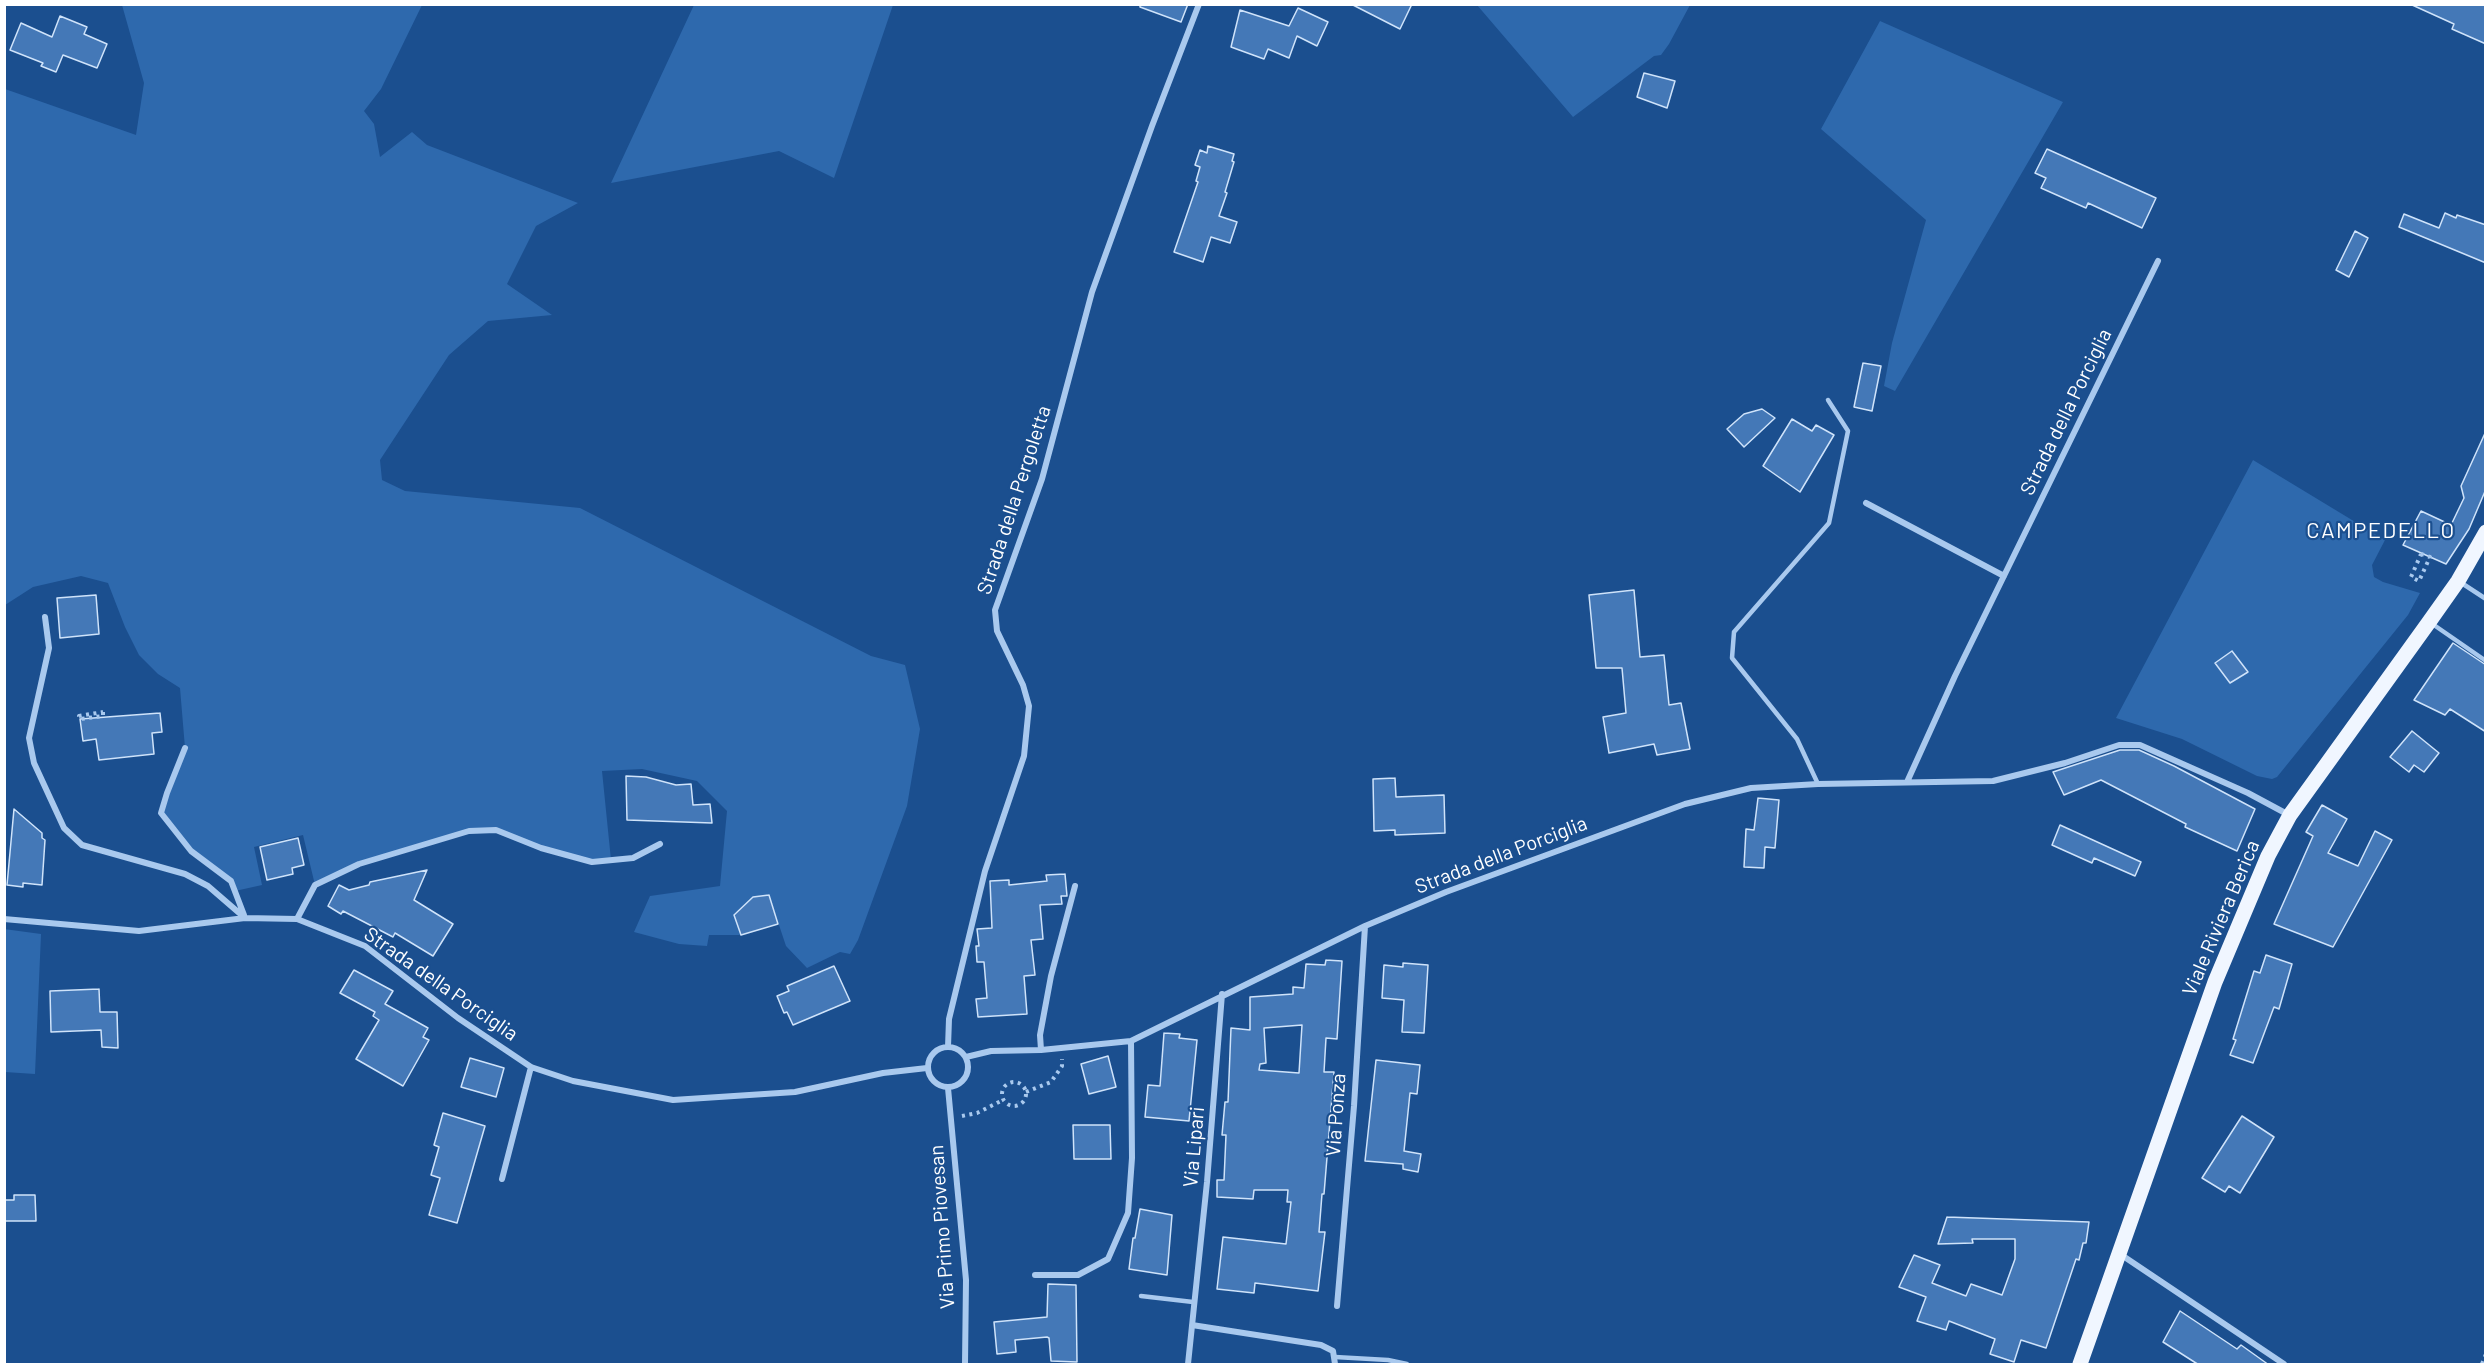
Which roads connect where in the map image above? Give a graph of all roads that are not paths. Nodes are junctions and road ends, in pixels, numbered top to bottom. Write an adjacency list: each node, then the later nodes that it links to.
1 (1199, 4): 24 (street, Strada della Pergoletta)
2 (2158, 261): 6 (street, Strada della Porciglia)
3 (1828, 400): 14 (lane)
4 (1866, 503): 6 (street)
5 (2486, 532): 7 (main road, Viale Riviera Berica)
6 (2004, 576): 13 (street, Strada della Porciglia)
7 (2458, 581): 8 (lane); 10 (main road, Viale Riviera Berica)
8 (2486, 599)
9 (45, 617): 18 (street)
10 (2429, 622): 11 (lane); 15 (main road, Viale Riviera Berica)
11 (2486, 661)
12 (185, 748): 18 (street)
13 (1907, 782): 14 (street, Strada della Porciglia); 15 (street, Strada della Porciglia)
14 (1818, 783): 21 (street, Strada della Porciglia)
15 (2290, 815): 31 (main road, Viale Riviera Berica)
16 (660, 844): 20 (street)
17 (1075, 885): 25 (street)
18 (245, 918): 19 (street, Strada della Porciglia); 20 (street, Strada della Porciglia)
19 (4, 919)
20 (297, 919): 27 (street, Strada della Porciglia)
21 (1365, 926): 22 (street, Strada della Porciglia); 35 (street, Via Ponza)
22 (1222, 994): 23 (street, Strada della Porciglia); 34 (street, Via Lipari)
23 (1131, 1041): 25 (street, Strada della Porciglia); 32 (street)
24 (948, 1047): 26 (street); 28 (street)
25 (1041, 1050): 26 (street, Strada della Porciglia)
26 (966, 1057): 29 (street)
27 (531, 1067): 28 (street, Strada della Porciglia); 30 (street)
28 (927, 1068): 29 (street)
29 (948, 1088): 38 (street, Via Primo Piovesan)
30 (502, 1179)
31 (2120, 1254): 42 (main road, Viale Riviera Berica); 43 (street)
32 (1035, 1275)
33 (1141, 1296): 34 (lane)
34 (1193, 1302): 36 (street, Via Lipari)
35 (1337, 1306)
36 (1191, 1325): 37 (street); 39 (street, Via Lipari)
37 (1335, 1357): 40 (street); 41 (lane)
38 (965, 1365)
39 (1188, 1365)
40 (1335, 1365)
41 (1407, 1365)
42 (2080, 1365)
43 (2284, 1365)

